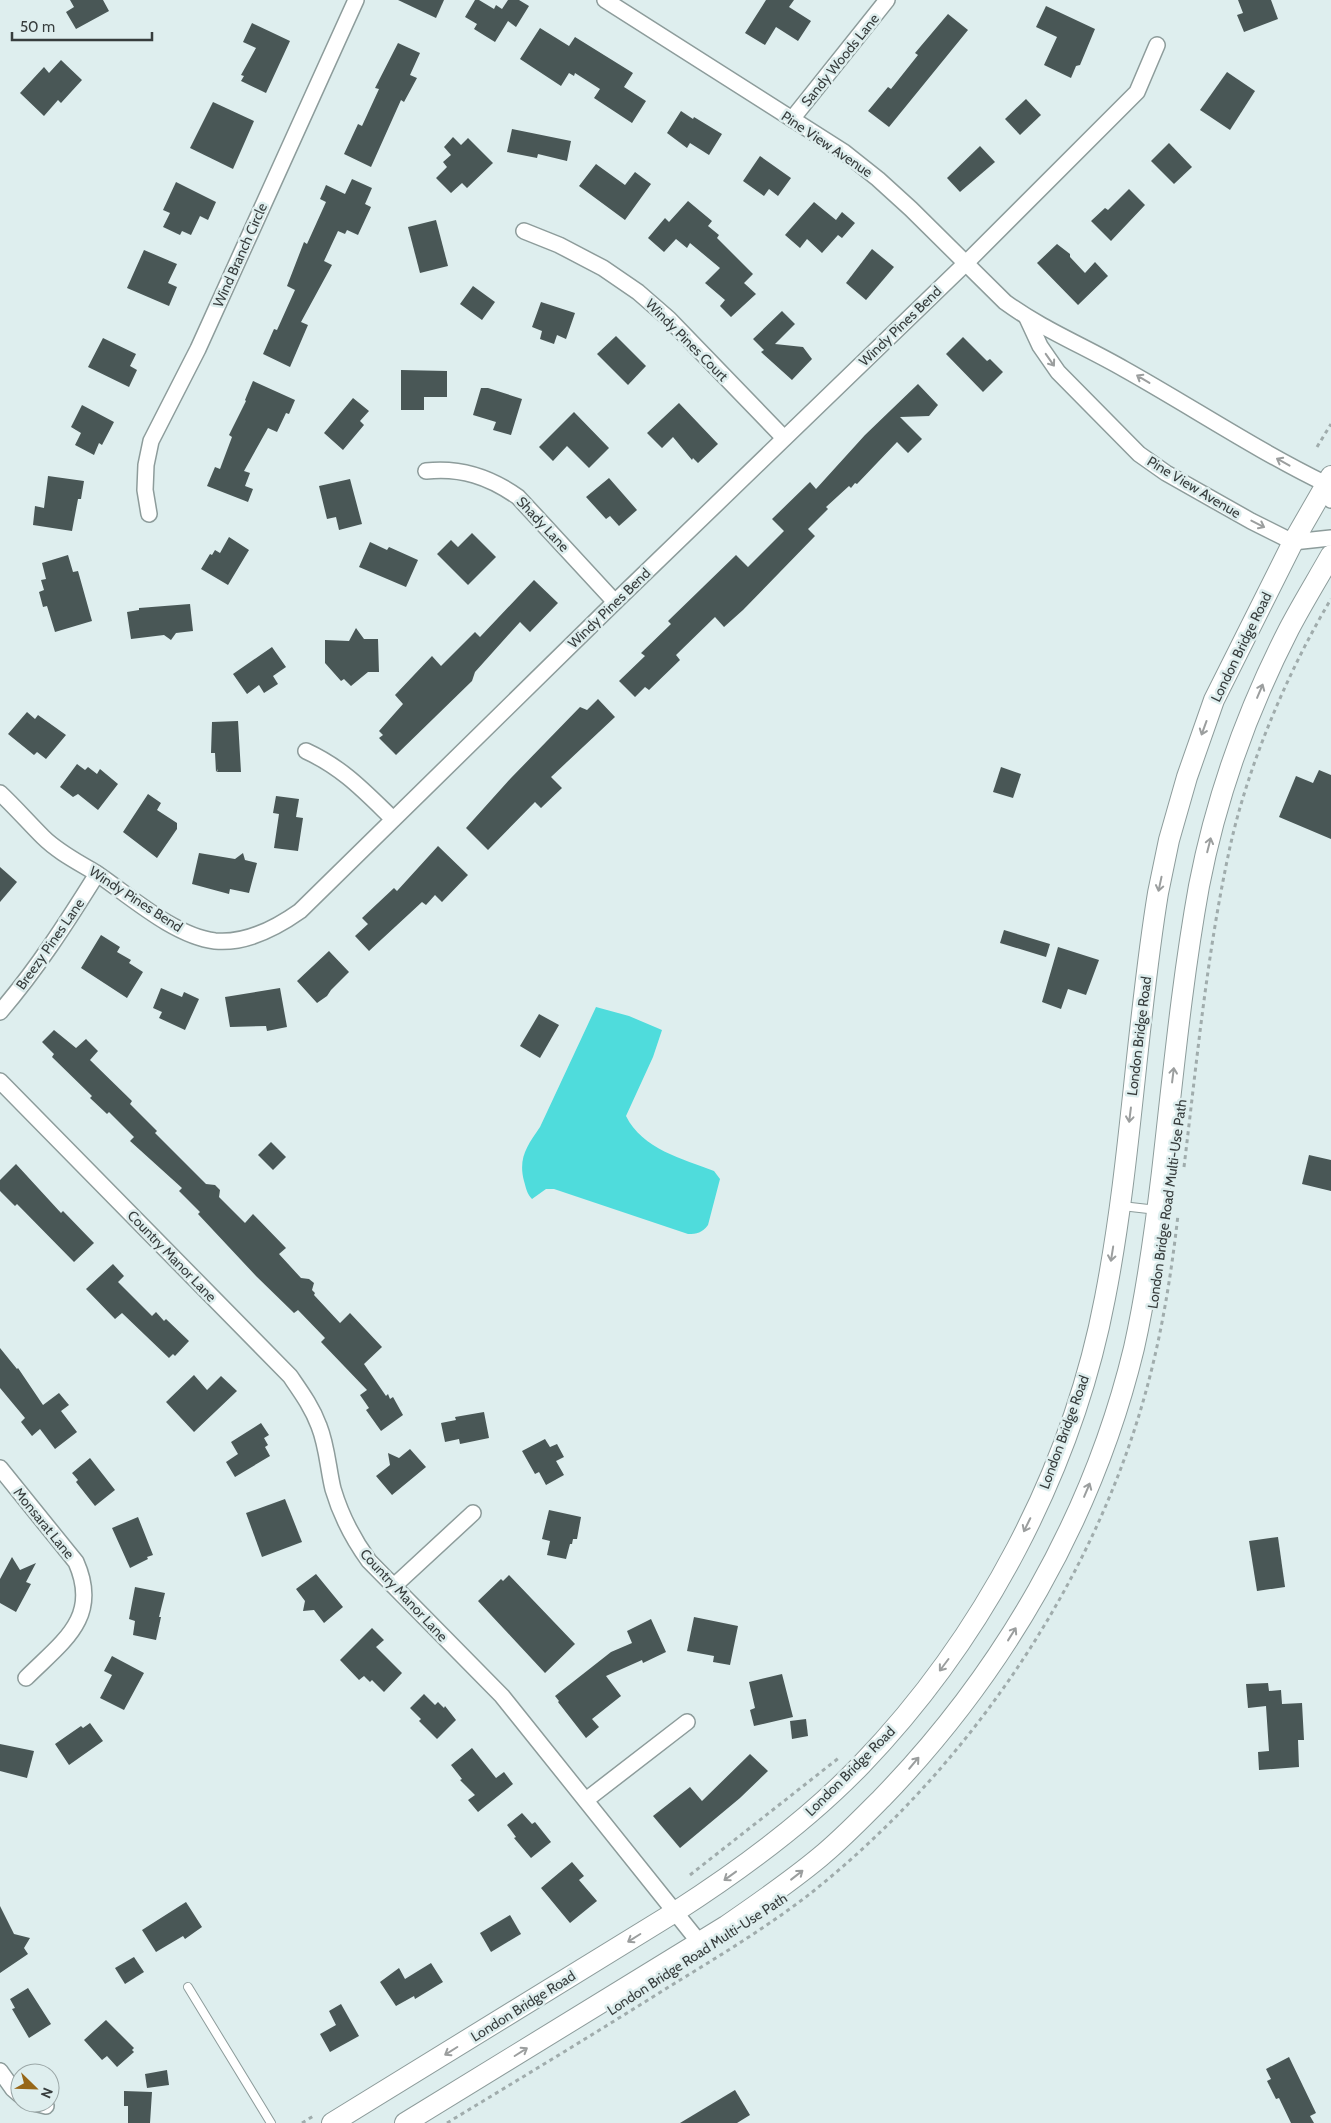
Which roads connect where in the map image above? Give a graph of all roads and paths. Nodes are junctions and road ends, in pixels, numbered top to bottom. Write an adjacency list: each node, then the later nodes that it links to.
1 (356, 0): 14 (street, Wind Branch Circle)
2 (605, 0): 5 (street, Pine View Avenue)
3 (887, 0): 5 (street, Sandy Woods Lane)
4 (1157, 45): 7 (street, Windy Pines Bend)
5 (792, 119): 7 (street, Pine View Avenue)
6 (524, 231): 10 (street, Windy Pines Court)
7 (966, 263): 8 (street, Pine View Avenue); 10 (street, Windy Pines Bend)
8 (1026, 318): 13 (street, Pine View Avenue, one-way to 8); 16 (street, Pine View Avenue, one-way to 16)
9 (1331, 424): 11 (path)
10 (784, 438): 19 (street, Windy Pines Bend)
11 (1317, 448)
12 (426, 471): 19 (street, Shady Lane)
13 (1329, 487): 16 (main road, London Bridge Road)
14 (149, 514)
15 (1331, 538): 16 (street)
16 (1293, 542): 27 (main road, London Bridge Road, one-way to 27)
17 (1331, 555): 28 (main road, one-way to 17)
18 (1331, 599): 26 (path, London Bridge Road Multi-Use Path)
19 (615, 602): 22 (street, Windy Pines Bend)
20 (306, 750): 22 (street)
21 (0, 793): 23 (street, Windy Pines Bend)
22 (393, 819): 23 (street, Windy Pines Bend)
23 (97, 874): 24 (street, Breezy Pines Lane)
24 (0, 1012)
25 (0, 1081): 32 (street, Country Manor Lane)
26 (1183, 1171)
27 (1119, 1206): 28 (lane); 38 (main road, London Bridge Road, one-way to 38)
28 (1157, 1210): 39 (main road, one-way to 28)
29 (1179, 1210): 46 (path, London Bridge Road Multi-Use Path)
30 (0, 1468): 33 (street, Monsarat Lane)
31 (473, 1513): 32 (street)
32 (394, 1586): 36 (street, Country Manor Lane)
33 (26, 1678)
34 (687, 1722): 36 (street)
35 (846, 1751): 37 (path)
36 (586, 1800): 38 (street, Country Manor Lane)
37 (690, 1875)
38 (675, 1912): 39 (street, Country Manor Lane); 44 (main road, London Bridge Road, one-way to 44)
39 (699, 1942): 45 (main road, one-way to 39)
40 (188, 1987): 43 (lane)
41 (0, 2071): 42 (street)
42 (10, 2085)
43 (272, 2123)
44 (332, 2123)
45 (405, 2123)
46 (448, 2123)

